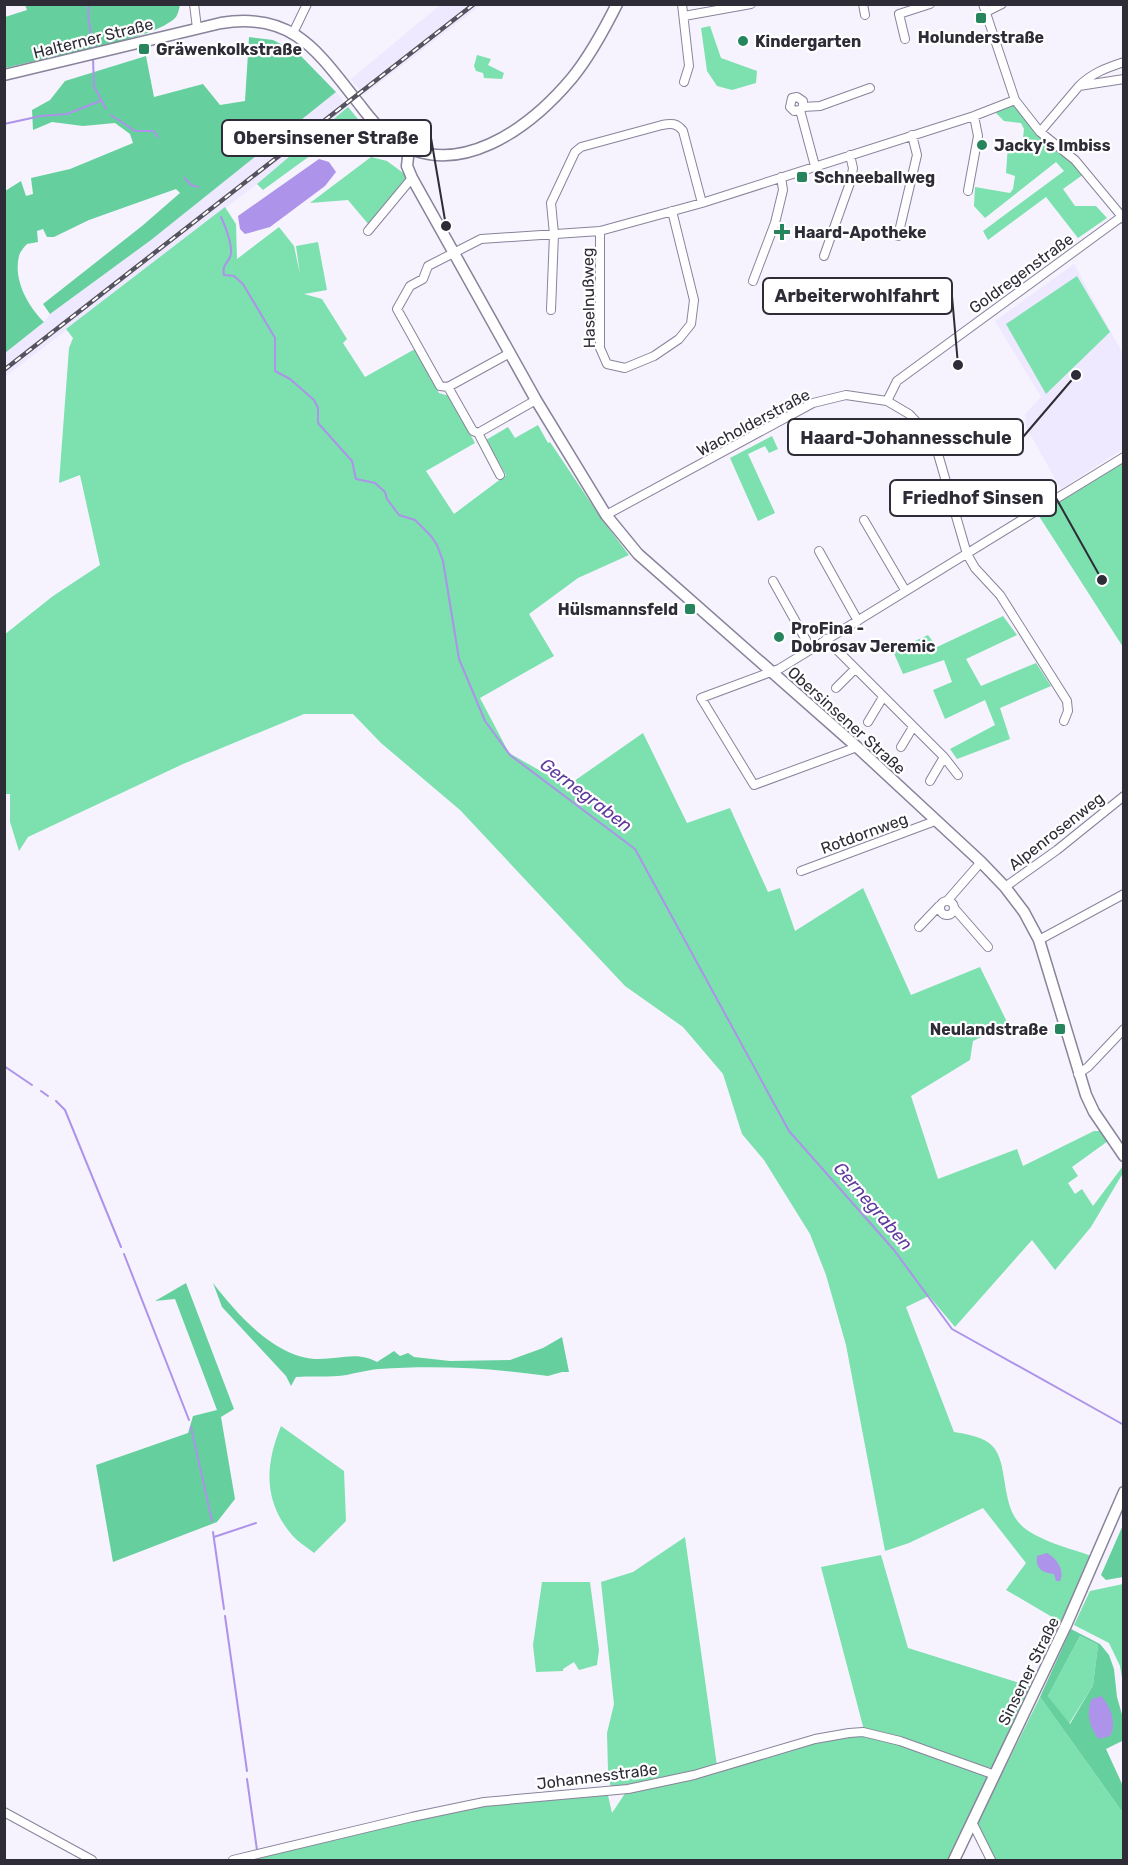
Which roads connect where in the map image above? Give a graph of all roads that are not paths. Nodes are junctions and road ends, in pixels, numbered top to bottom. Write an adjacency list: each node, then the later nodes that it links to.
1 (194, 4): 12 (street)
2 (307, 4): 13 (street)
3 (617, 4): 25 (street, Halterner Straße)
4 (681, 4): 11 (street)
5 (751, 4): 11 (street)
6 (863, 4): 10 (street)
7 (930, 4): 14 (street)
8 (1002, 4): 9 (street)
9 (984, 8): 21 (street)
10 (865, 15)
11 (684, 16): 18 (street)
12 (197, 28): 13 (street, Halterner Straße); 16 (street, Halterner Straße)
13 (292, 33): 25 (street, Halterner Straße)
14 (905, 39)
15 (1124, 62): 19 (street)
16 (4, 75)
17 (1124, 79): 19 (street)
18 (684, 82)
19 (1079, 86): 23 (street)
20 (870, 88): 27 (street)
21 (1015, 100): 22 (street); 23 (street)
22 (974, 116): 24 (street); 30 (street)
23 (1040, 132): 33 (street)
24 (912, 135): 26 (street); 37 (street)
25 (410, 148): 29 (street, Obersinsener Straße)
26 (850, 155): 27 (street); 39 (street)
27 (815, 166): 28 (street)
28 (781, 177): 31 (street); 40 (street)
29 (412, 178): 34 (street); 38 (street, Obersinsener Straße)
30 (968, 191)
31 (702, 203): 32 (street); 36 (street)
32 (672, 212): 35 (street); 35 (street, Haselnußweg)
33 (1123, 217): 45 (street, Goldregenstraße)
34 (368, 231)
35 (600, 231): 36 (street)
36 (555, 234): 38 (street); 41 (street)
37 (898, 236)
38 (453, 252): 42 (street, Obersinsener Straße); 43 (street)
39 (824, 256)
40 (753, 281)
41 (550, 310)
42 (510, 353): 43 (street); 44 (street, Obersinsener Straße)
43 (448, 387): 46 (street)
44 (536, 400): 46 (street); 49 (street, Obersinsener Straße)
45 (887, 401): 49 (street, Wacholderstraße); 52 (street, Wacholderstraße)
46 (478, 433): 48 (street)
47 (1124, 457): 52 (street)
48 (500, 476)
49 (606, 515): 59 (street, Obersinsener Straße)
50 (864, 520): 54 (street)
51 (819, 551): 55 (street)
52 (967, 554): 54 (street); 62 (street)
53 (773, 581): 57 (street)
54 (905, 590): 55 (street)
55 (858, 621): 56 (street)
56 (826, 639): 57 (street); 58 (street)
57 (811, 650): 59 (street)
58 (855, 669): 60 (street); 61 (street)
59 (772, 673): 65 (street, Obersinsener Straße); 65 (street)
60 (836, 688)
61 (883, 697): 63 (street); 64 (street)
62 (1064, 721)
63 (868, 722)
64 (913, 728): 66 (street); 67 (street)
65 (857, 747): 71 (street, Obersinsener Straße)
66 (901, 747)
67 (944, 758): 68 (street); 69 (street)
68 (958, 775)
69 (930, 781)
70 (1124, 796): 74 (street, Alpenrosenweg)
71 (935, 821): 72 (street, Obersinsener Straße); 73 (street, Rotdornweg)
72 (981, 862): 74 (street, Obersinsener Straße); 76 (street)
73 (801, 871)
74 (1005, 887): 79 (street, Obersinsener Straße)
75 (1124, 894): 79 (street)
76 (943, 903): 77 (street); 77 (street); 78 (street)
77 (954, 908): 80 (street)
78 (919, 927)
79 (1039, 940): 82 (street, Obersinsener Straße)
80 (988, 946)
81 (1124, 1029): 82 (street)
82 (1078, 1074): 83 (street, Obersinsener Straße)
83 (1124, 1156)
84 (1124, 1492): 85 (street, Sinsener Straße)
85 (994, 1775): 87 (street, Sinsener Straße); 89 (street, Johannesstraße)
86 (4, 1812): 88 (street)
87 (972, 1822): 90 (street, Sinsener Straße); 91 (street)
88 (92, 1860)
89 (233, 1860)
90 (954, 1860)
91 (991, 1860)

